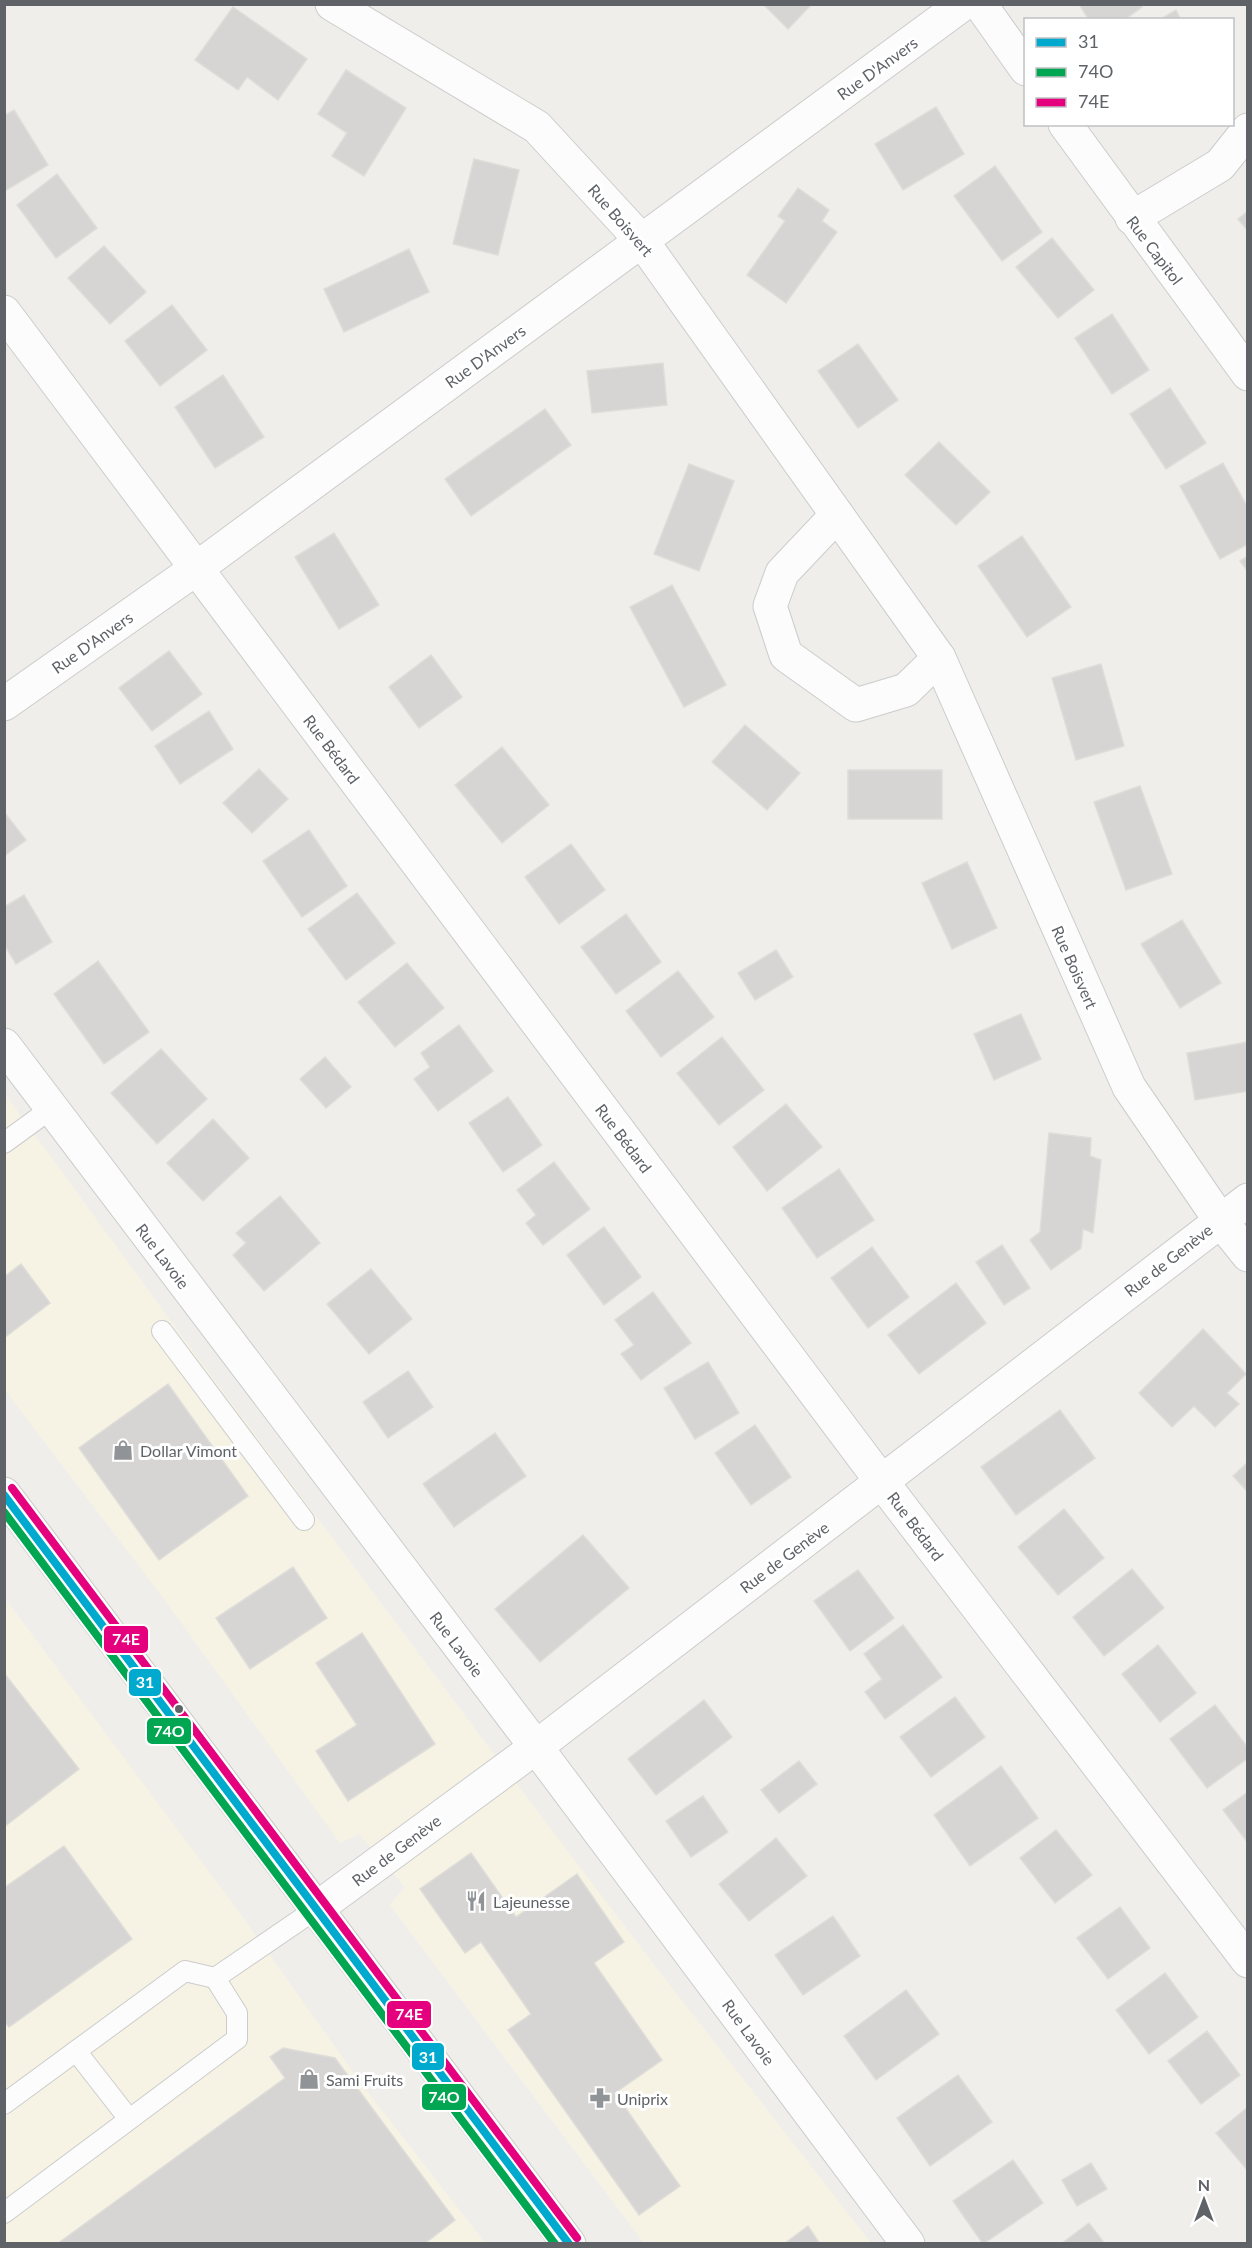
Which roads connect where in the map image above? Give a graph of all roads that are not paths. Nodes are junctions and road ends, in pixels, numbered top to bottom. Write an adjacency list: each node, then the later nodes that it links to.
1 (332, 4): 8 (street, Rue Boisvert)
2 (963, 4): 8 (street, Rue D'Anvers)
3 (980, 4): 4 (street)
4 (1024, 66)
5 (1066, 126): 7 (street, Rue Capitol)
6 (1248, 130): 7 (street)
7 (1131, 218): 10 (street, Rue Capitol)
8 (642, 241): 11 (street, Rue Boisvert); 12 (street, Rue D'Anvers)
9 (4, 312): 12 (street, Rue Bédard)
10 (1248, 374)
11 (837, 514): 13 (street, Rue Boisvert); 13 (street)
12 (197, 568): 14 (street, Rue D'Anvers); 22 (street, Rue Bédard)
13 (939, 658): 19 (street, Rue Boisvert)
14 (4, 704)
15 (4, 1045): 16 (street, Rue Lavoie)
16 (52, 1108): 17 (lane); 25 (street, Rue Lavoie)
17 (4, 1143)
18 (1248, 1200): 19 (street, Rue de Genève)
19 (1220, 1220): 20 (street, Rue Boisvert); 22 (street, Rue de Genève)
20 (1248, 1255)
21 (162, 1331): 24 (lane)
22 (882, 1482): 25 (street, Rue de Genève); 27 (street, Rue Bédard)
23 (4, 1494): 26 (street)
24 (304, 1520)
25 (536, 1747): 26 (street, Rue de Genève); 34 (street, Rue Lavoie)
26 (316, 1909): 28 (lane); 33 (street)
27 (1248, 1961)
28 (215, 1978): 29 (lane); 31 (lane)
29 (76, 2051): 30 (lane); 31 (lane)
30 (4, 2104)
31 (129, 2120): 32 (lane)
32 (4, 2213)
33 (569, 2244)
34 (908, 2244)

